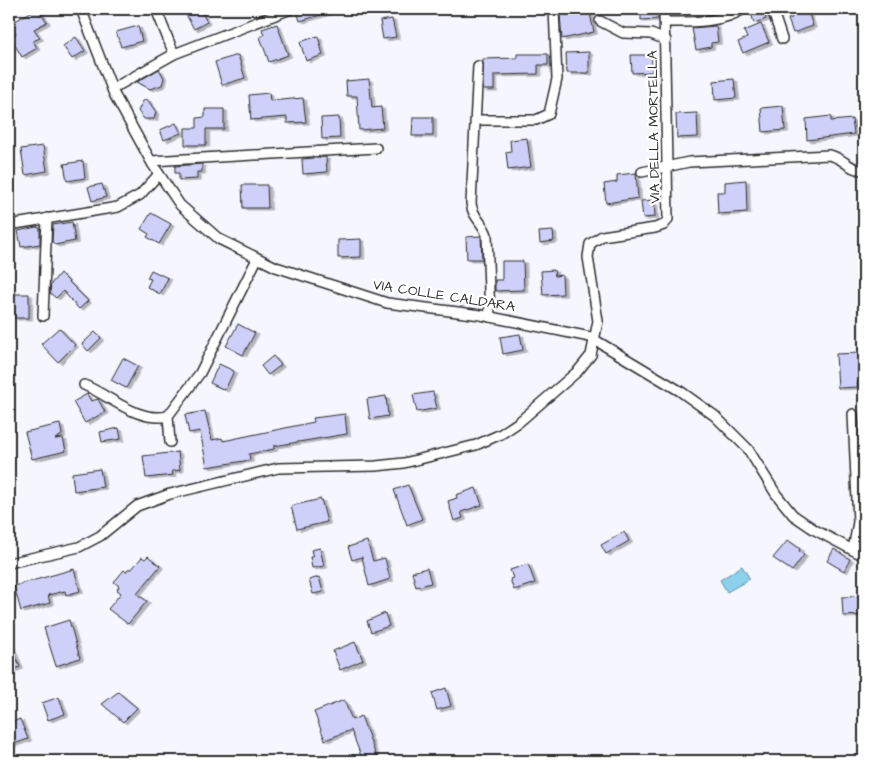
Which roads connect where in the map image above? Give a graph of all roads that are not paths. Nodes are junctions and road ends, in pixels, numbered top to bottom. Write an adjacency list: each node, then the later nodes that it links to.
1 (81, 9): 14 (street, VIA COLLE CALDARA)
2 (156, 9): 12 (street)
3 (291, 9): 12 (street)
4 (554, 9): 15 (street)
5 (664, 9): 9 (street, VIA DELLA MORTELLA)
6 (743, 9): 9 (street)
7 (772, 9): 10 (street)
8 (600, 21): 11 (street)
9 (665, 22): 11 (street, VIA DELLA MORTELLA)
10 (782, 39)
11 (666, 40): 18 (street, VIA DELLA MORTELLA)
12 (174, 54): 14 (street)
13 (478, 66): 15 (street)
14 (112, 89): 17 (street, VIA COLLE CALDARA)
15 (476, 120): 26 (street)
16 (376, 148): 17 (street)
17 (151, 161): 21 (street, VIA COLLE CALDARA)
18 (667, 165): 19 (street); 20 (street); 27 (street, VIA DELLA MORTELLA)
19 (864, 170)
20 (642, 172)
21 (159, 174): 22 (street); 24 (street, VIA COLLE CALDARA)
22 (47, 218): 23 (street); 25 (street)
23 (9, 225)
24 (257, 259): 26 (street, VIA COLLE CALDARA); 30 (street)
25 (43, 316)
26 (490, 317): 27 (street, VIA COLLE CALDARA)
27 (595, 340): 32 (street, VIA COLLE CALDARA); 34 (street, VIA DELLA MORTELLA)
28 (84, 385): 30 (street)
29 (853, 414): 32 (street)
30 (168, 416): 31 (street)
31 (170, 442)
32 (853, 550): 33 (street, VIA COLLE CALDARA)
33 (864, 556)
34 (9, 563)

